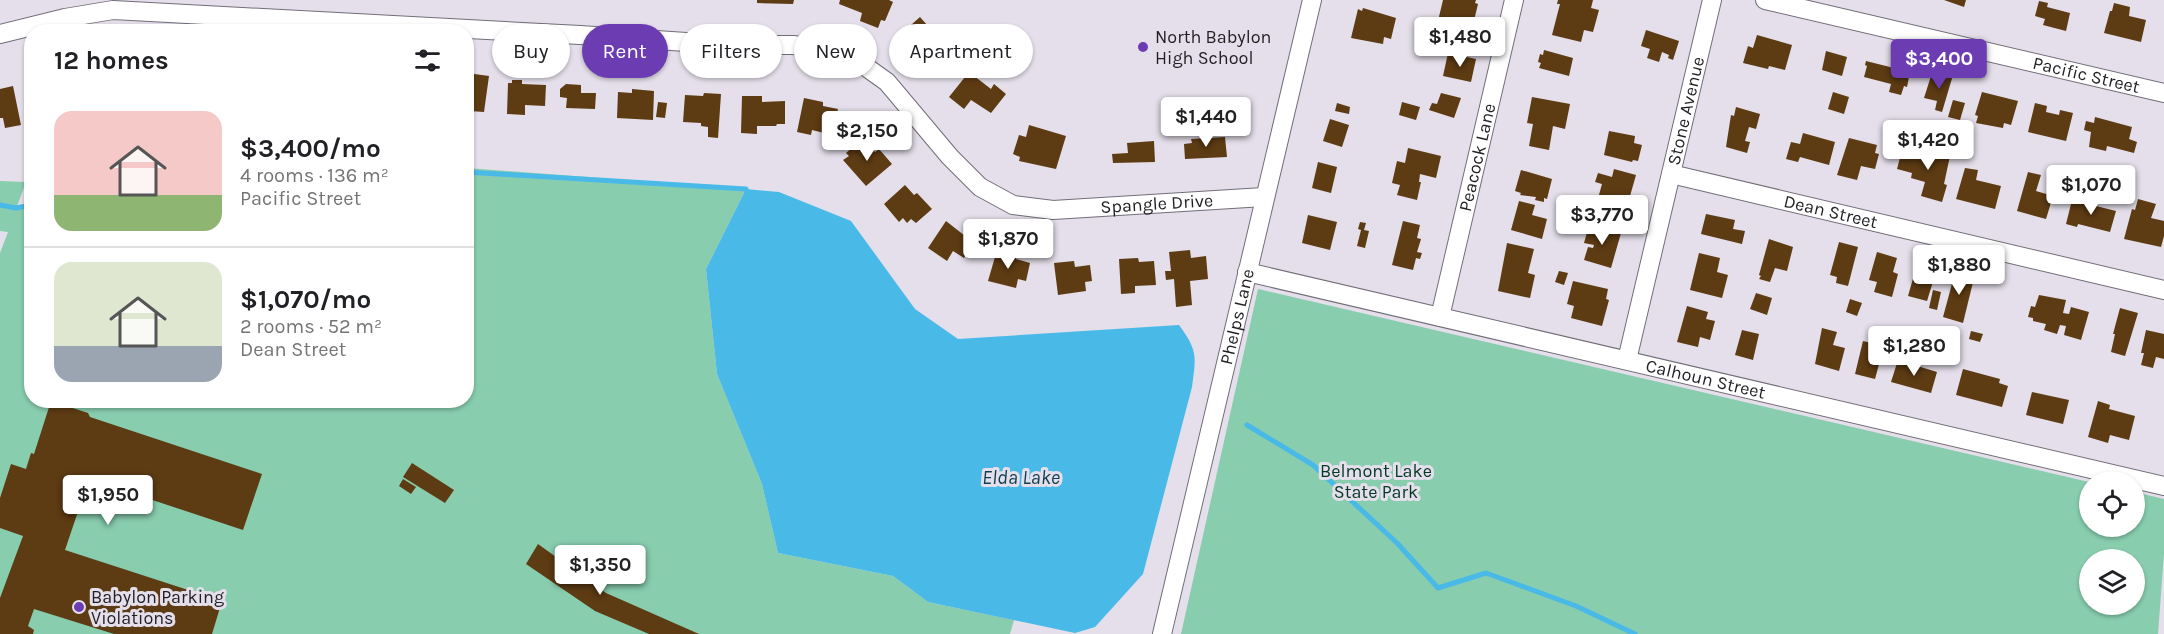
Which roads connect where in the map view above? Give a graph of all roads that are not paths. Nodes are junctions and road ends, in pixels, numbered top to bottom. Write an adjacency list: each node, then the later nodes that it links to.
1 (1312, 0): 13 (street, Phelps Lane)
2 (1514, 0): 16 (street, Peacock Lane)
3 (1712, 0): 12 (street, Stone Avenue)
4 (1765, 0): 11 (street, Pacific Street)
5 (157, 6): 6 (street, Spangle Drive); 7 (street, Spangle Drive)
6 (41, 24)
7 (421, 24)
8 (24, 28): 10 (street, Spangle Drive)
9 (474, 28): 13 (street, Spangle Drive)
10 (0, 34)
11 (2164, 93)
12 (1671, 174): 15 (street, Dean Street); 17 (street, Stone Avenue)
13 (1264, 197): 14 (street, Phelps Lane)
14 (1247, 272): 16 (street, Calhoun Street); 19 (street, Phelps Lane)
15 (2164, 290)
16 (1440, 317): 17 (street, Calhoun Street)
17 (1627, 360): 18 (street, Calhoun Street)
18 (2164, 486)
19 (1162, 634)

